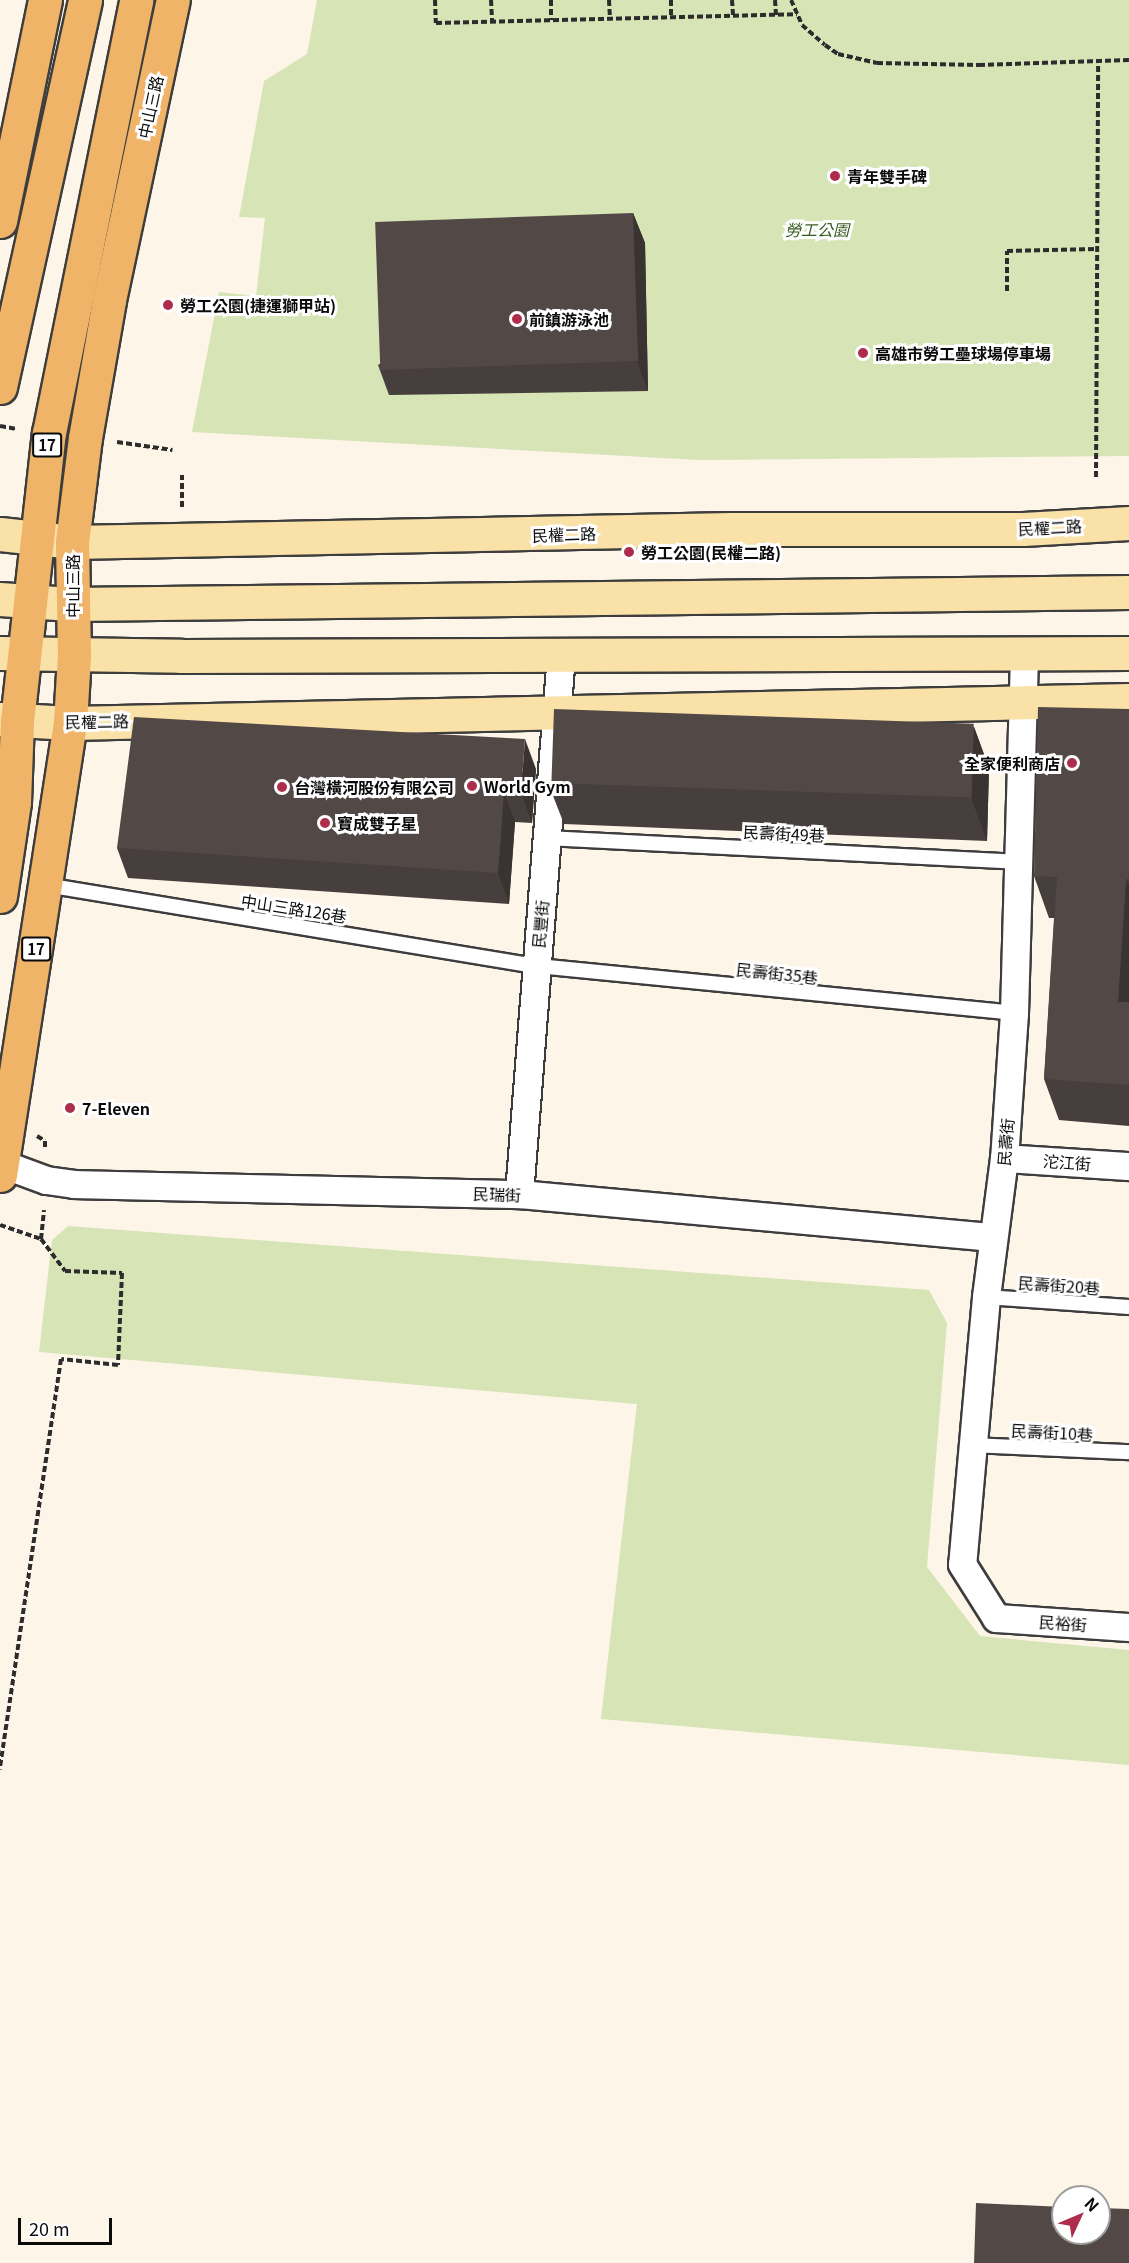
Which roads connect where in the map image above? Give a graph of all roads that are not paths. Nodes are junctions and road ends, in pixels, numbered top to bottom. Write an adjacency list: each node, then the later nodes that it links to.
1 (45, 0): 5 (main road)
2 (85, 0): 6 (main road)
3 (136, 0): 9 (main road, 17)
4 (173, 0): 10 (main road, 中山三路 / 17)
5 (0, 221)
6 (0, 387)
7 (1129, 523): 10 (street, 民權二路)
8 (0, 534): 9 (street, 民權二路)
9 (35, 537): 10 (street, 民權二路); 12 (main road, 17)
10 (72, 542): 13 (main road, 中山三路 / 17)
11 (1129, 592): 13 (street)
12 (15, 601): 13 (street); 15 (main road, 17)
13 (70, 604): 18 (main road, 中山三路 / 17)
14 (1129, 652): 17 (street)
15 (12, 654): 18 (street); 22 (main road, 17)
16 (561, 654): 17 (street); 18 (street); 21 (street, 民豐街)
17 (1024, 655): 20 (street, 民壽街)
18 (74, 656): 23 (main road, 中山三路 / 17)
19 (1129, 700): 20 (street, 民權二路)
20 (1023, 701): 21 (street, 民權二路); 25 (street, 民壽街)
21 (555, 714): 23 (street, 民權二路); 24 (street, 民豐街)
22 (8, 720): 23 (street, 民權二路); 27 (main road, 17)
23 (70, 723): 26 (main road, 中山三路 / 17)
24 (548, 838): 25 (lane, 民壽街49巷); 28 (street, 民豐街)
25 (1019, 862): 29 (street, 民壽街)
26 (46, 885): 28 (lane, 中山三路126巷); 32 (main road, 中山三路 / 17)
27 (0, 896)
28 (537, 966): 29 (lane, 民壽街35巷); 33 (street, 民豐街)
29 (1014, 1013): 30 (street, 民壽街)
30 (1004, 1158): 31 (street, 沱江街); 34 (street, 民壽街)
31 (1129, 1166)
32 (1, 1167): 33 (street, 民瑞街)
33 (519, 1194): 34 (street, 民瑞街)
34 (993, 1237): 35 (street, 民壽街)
35 (986, 1297): 36 (lane, 民壽街20巷); 37 (street, 民壽街)
36 (1129, 1307)
37 (972, 1444): 38 (lane, 民壽街10巷); 39 (street, 民壽街)
38 (1129, 1452)
39 (996, 1618): 40 (street, 民裕街)
40 (1129, 1627)

